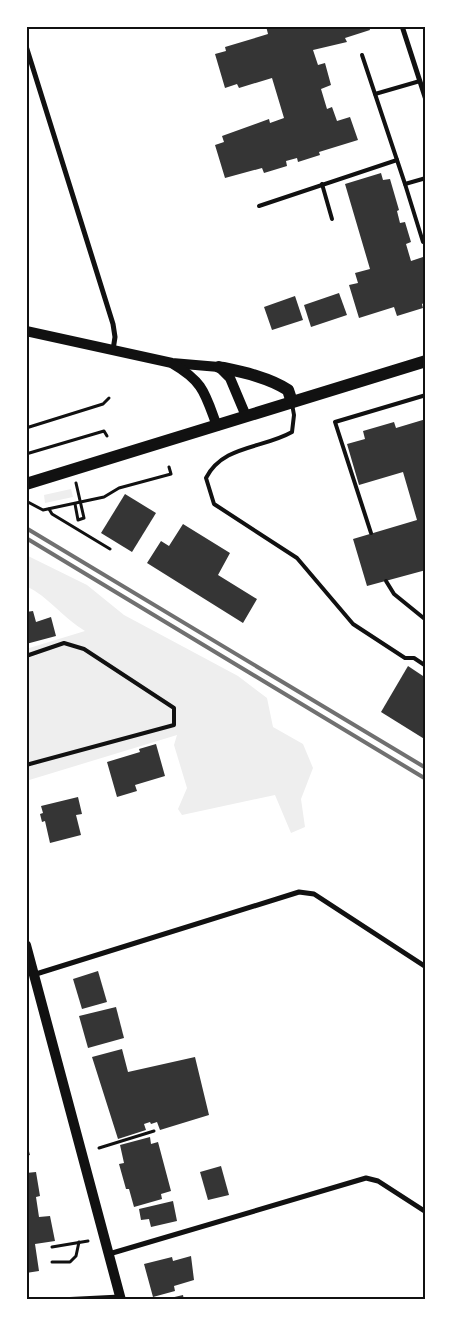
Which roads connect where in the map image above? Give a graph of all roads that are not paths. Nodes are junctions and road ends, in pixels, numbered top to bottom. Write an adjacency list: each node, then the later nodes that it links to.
1 (402, 26): 4 (street)
2 (26, 46): 15 (street)
3 (362, 55): 5 (lane)
4 (420, 80): 5 (lane); 6 (street)
5 (375, 94): 7 (lane)
6 (426, 100)
7 (396, 160): 9 (lane); 10 (lane)
8 (426, 178): 10 (lane)
9 (322, 184): 11 (lane); 12 (lane)
10 (405, 184): 13 (lane)
11 (259, 206)
12 (332, 219)
13 (423, 242)
14 (26, 331): 15 (main road)
15 (113, 350): 17 (main road)
16 (426, 361): 20 (main road)
17 (172, 363): 18 (main road); 22 (main road)
18 (219, 367): 20 (main road); 21 (main road)
19 (426, 395): 24 (lane)
20 (292, 402): 21 (main road); 28 (lane)
21 (246, 416): 22 (main road)
22 (217, 426): 23 (main road)
23 (31, 483)
24 (372, 534)
25 (386, 581): 26 (lane)
26 (426, 620)
27 (26, 656): 29 (lane)
28 (426, 666)
29 (26, 765)
30 (26, 945): 32 (main road)
31 (426, 967): 32 (street)
32 (36, 974): 34 (main road)
33 (426, 1212): 34 (street)
34 (109, 1254): 35 (main road)
35 (120, 1298): 36 (street)
36 (60, 1300)

